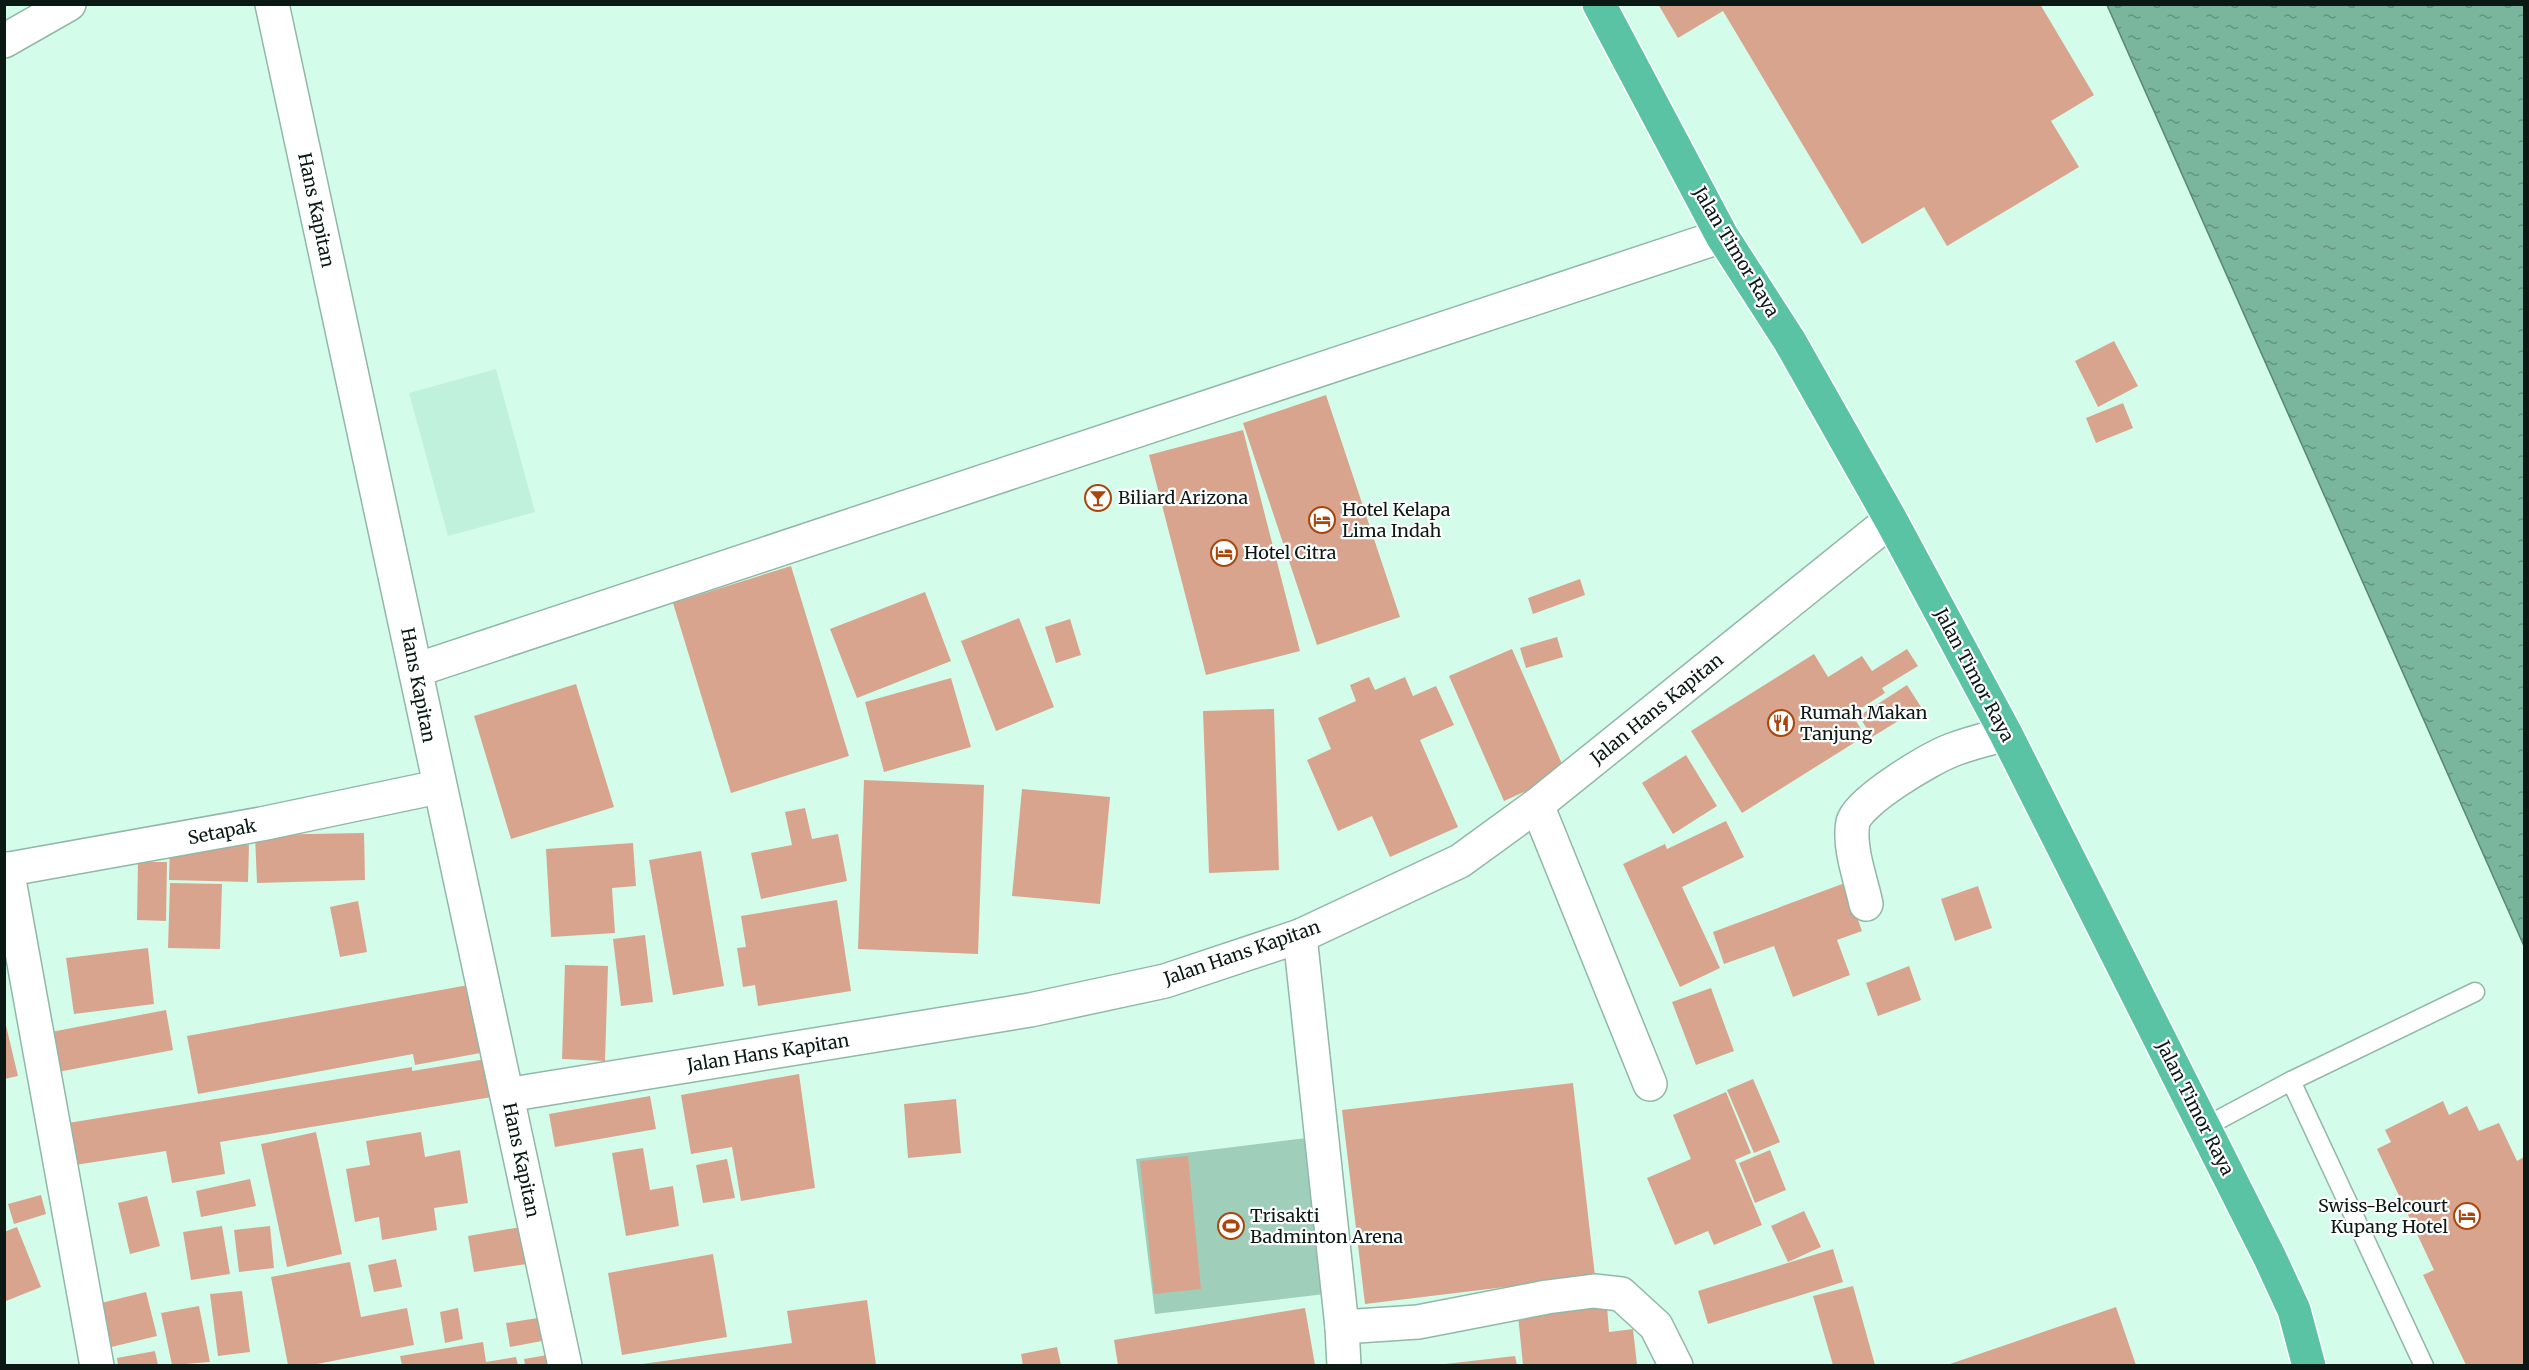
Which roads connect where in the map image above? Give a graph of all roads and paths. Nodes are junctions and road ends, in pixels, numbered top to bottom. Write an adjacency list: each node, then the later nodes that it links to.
1 (69, 4): 4 (street)
2 (272, 4): 7 (street, Hans Kapitan)
3 (1599, 4): 5 (highway, Jalan Timor Raya)
4 (4, 40)
5 (1722, 236): 6 (highway, Jalan Timor Raya); 7 (street)
6 (1891, 520): 8 (highway, Jalan Timor Raya); 10 (street, Jalan Hans Kapitan)
7 (416, 670): 9 (street, Hans Kapitan)
8 (2006, 734): 12 (street); 18 (highway, Jalan Timor Raya)
9 (438, 787): 11 (street, Setapak); 17 (street, Hans Kapitan)
10 (1537, 806): 13 (street, Jalan Hans Kapitan); 16 (street)
11 (6, 869): 20 (street)
12 (1866, 904)
13 (1300, 936): 17 (street, Jalan Hans Kapitan); 19 (street)
14 (2475, 992): 15 (lane)
15 (2291, 1081): 18 (lane); 25 (lane)
16 (1650, 1084)
17 (507, 1095): 21 (street, Hans Kapitan)
18 (2205, 1127): 24 (highway, Jalan Timor Raya)
19 (1342, 1327): 22 (street); 23 (street)
20 (97, 1365)
21 (565, 1365)
22 (1344, 1365)
23 (1676, 1365)
24 (2309, 1365)
25 (2424, 1365)

